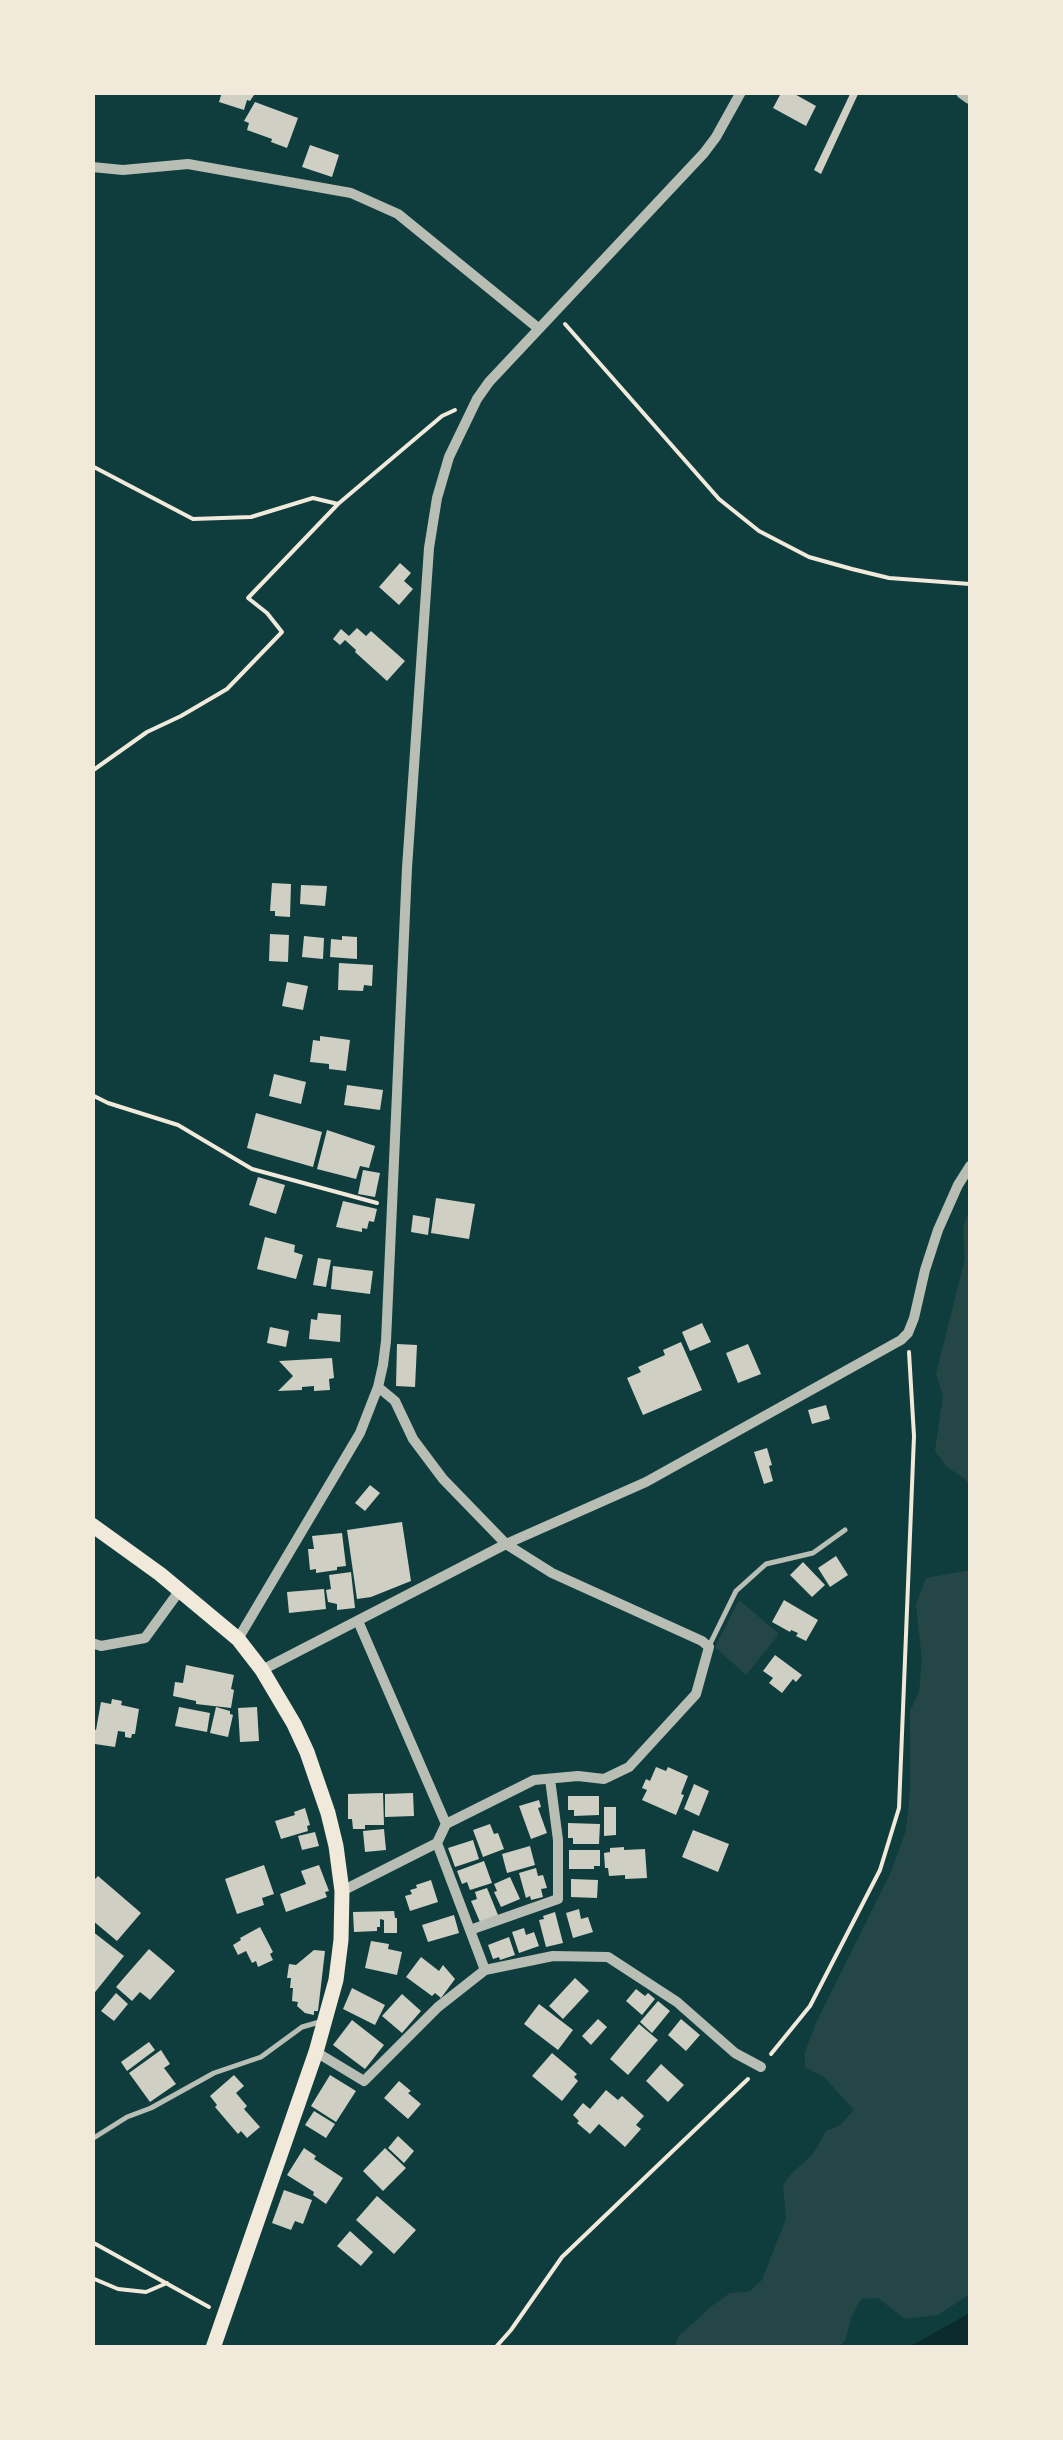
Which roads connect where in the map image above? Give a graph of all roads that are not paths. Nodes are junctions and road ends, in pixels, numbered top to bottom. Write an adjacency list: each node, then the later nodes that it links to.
1 (741, 92): 5 (street)
2 (963, 92): 3 (street)
3 (970, 97)
4 (92, 167): 5 (street)
5 (538, 328): 7 (street)
6 (970, 1166): 10 (street)
7 (378, 1387): 10 (street); 13 (street)
8 (92, 1525): 11 (main road)
9 (845, 1530): 15 (lane)
10 (506, 1544): 12 (street); 15 (street)
11 (180, 1590): 13 (main road); 14 (street)
12 (358, 1621): 16 (street); 18 (street)
13 (238, 1640): 16 (main road)
14 (92, 1643)
15 (709, 1647): 17 (street)
16 (262, 1670): 20 (main road)
17 (550, 1778): 18 (street); 21 (street)
18 (446, 1824): 19 (street)
19 (436, 1843): 20 (street); 21 (street)
20 (342, 1891): 23 (main road)
21 (470, 1930): 22 (street)
22 (486, 1970): 24 (street); 25 (street)
23 (326, 2021): 24 (main road); 26 (lane)
24 (316, 2052): 27 (main road)
25 (761, 2067)
26 (92, 2139)
27 (214, 2347)

